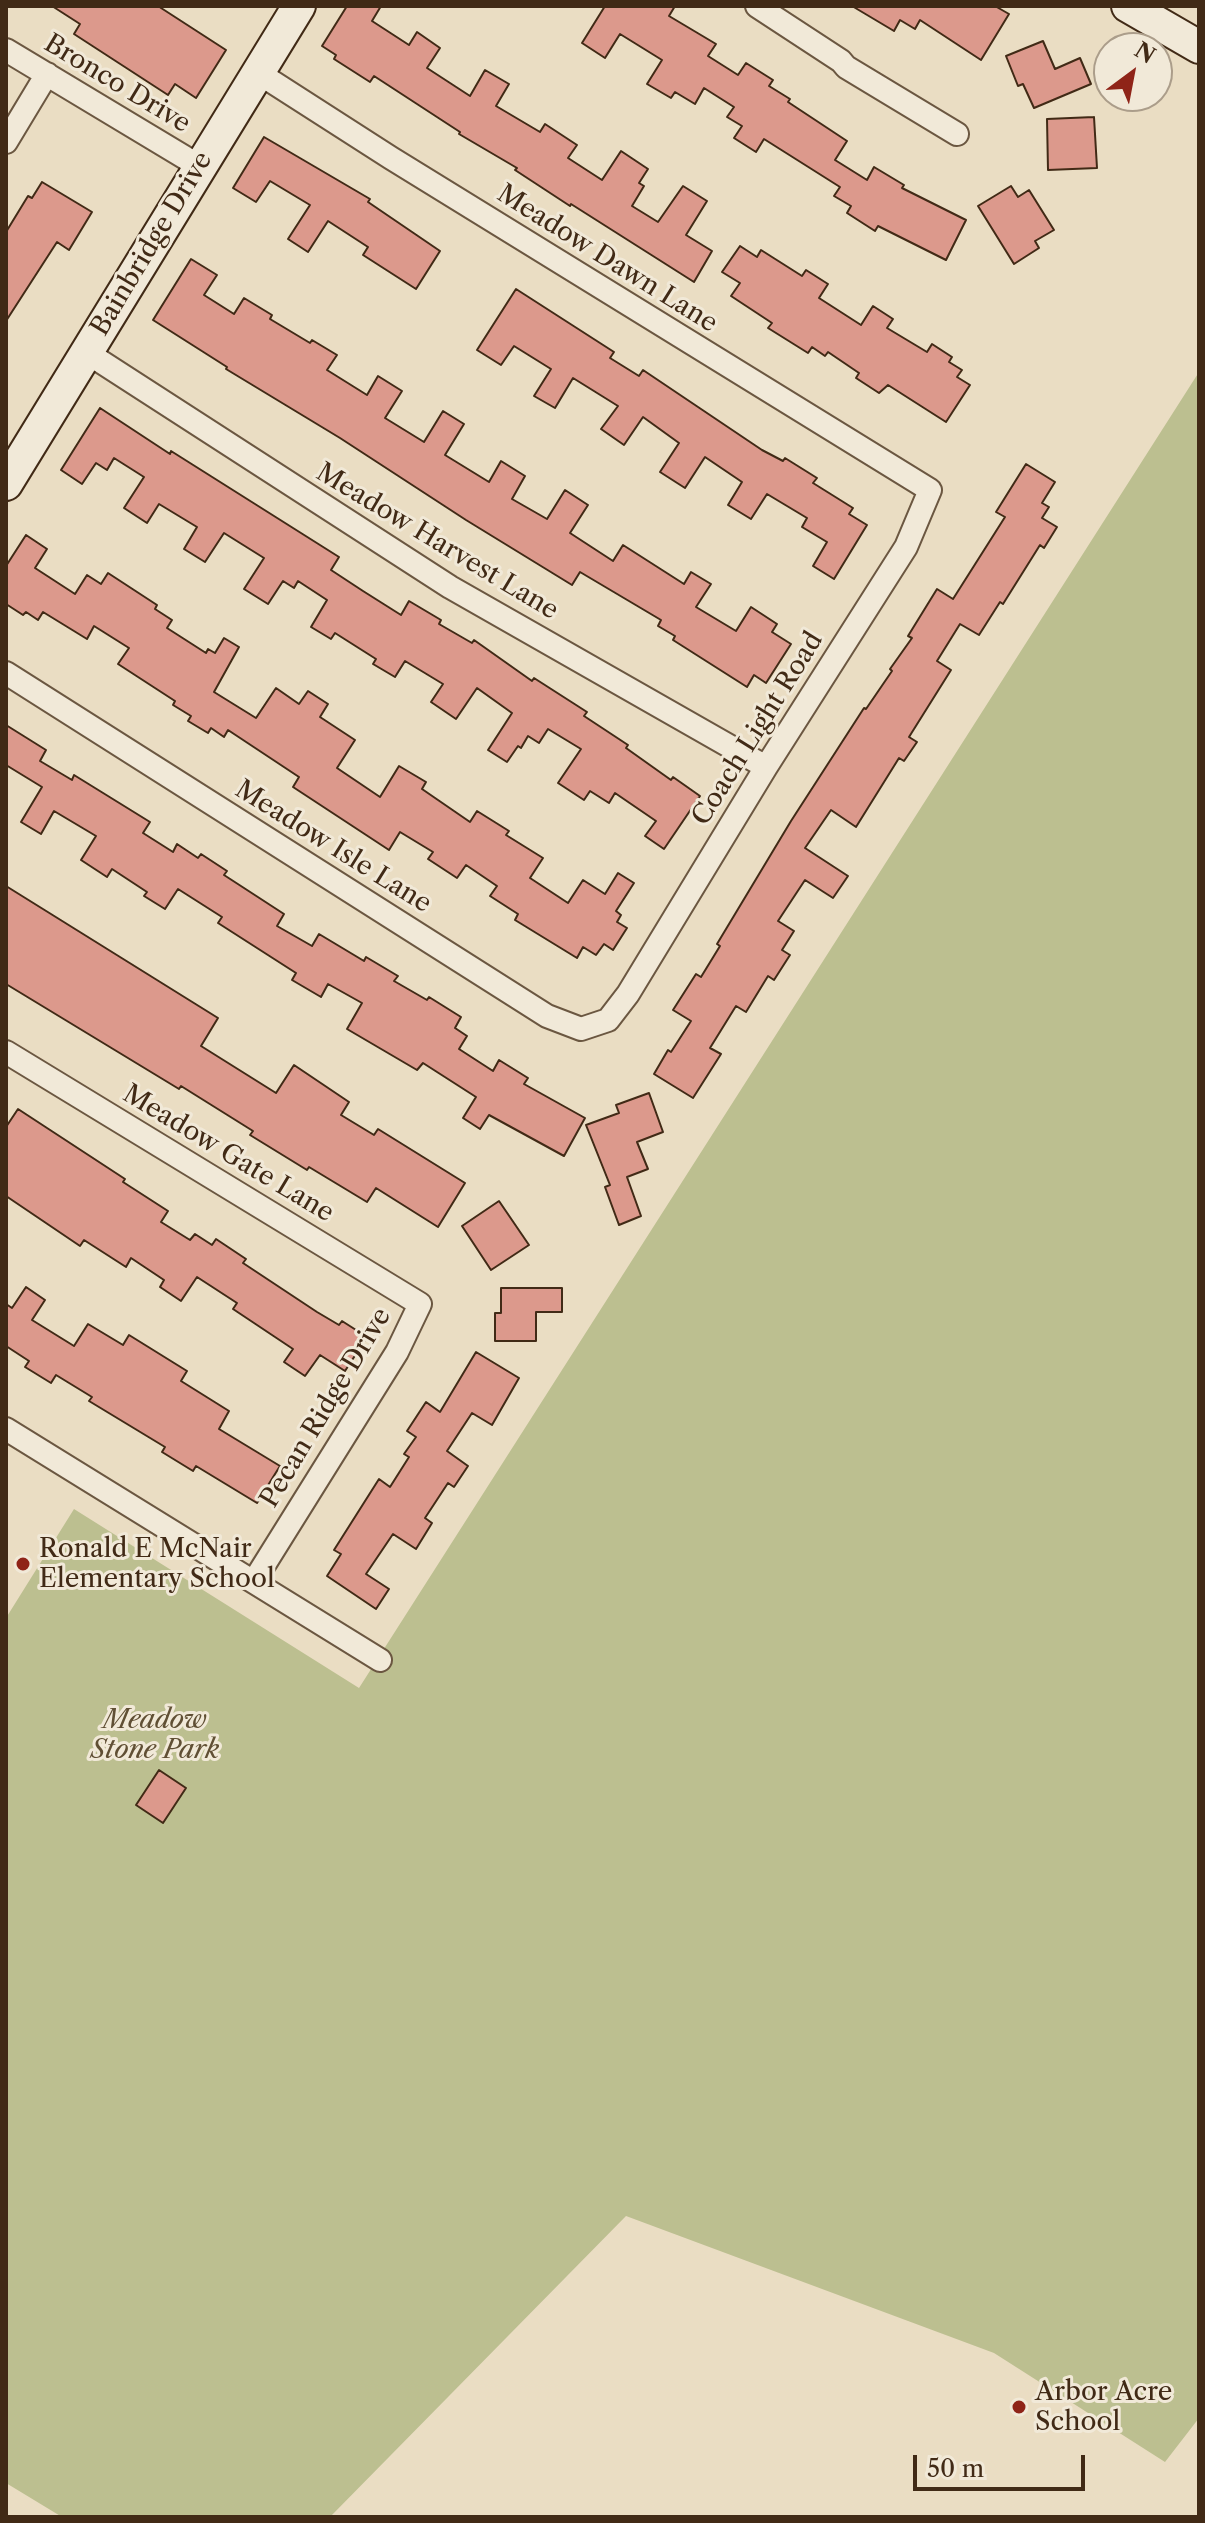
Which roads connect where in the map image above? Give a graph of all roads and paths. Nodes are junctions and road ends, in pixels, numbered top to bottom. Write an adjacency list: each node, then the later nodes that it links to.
1 (299, 6): 6 (street, Bainbridge Drive)
2 (757, 6): 8 (street)
3 (1128, 6): 4 (street)
4 (1199, 47)
5 (6, 50): 7 (street, Bronco Drive)
6 (257, 72): 10 (street, Bainbridge Drive); 13 (street, Meadow Dawn Lane)
7 (47, 74): 9 (street); 10 (street, Bronco Drive)
8 (957, 134)
9 (6, 142)
10 (199, 166): 11 (street, Bainbridge Drive)
11 (86, 352): 12 (street, Bainbridge Drive); 15 (street, Meadow Harvest Lane)
12 (6, 484)
13 (930, 490): 15 (street, Coach Light Road)
14 (6, 673): 16 (street, Meadow Isle Lane)
15 (766, 767): 16 (street, Coach Light Road)
16 (628, 994)
17 (6, 1052): 18 (street, Meadow Gate Lane)
18 (420, 1304): 20 (street, Pecan Ridge Drive)
19 (6, 1429): 20 (street)
20 (254, 1581): 21 (street)
21 (380, 1660)

